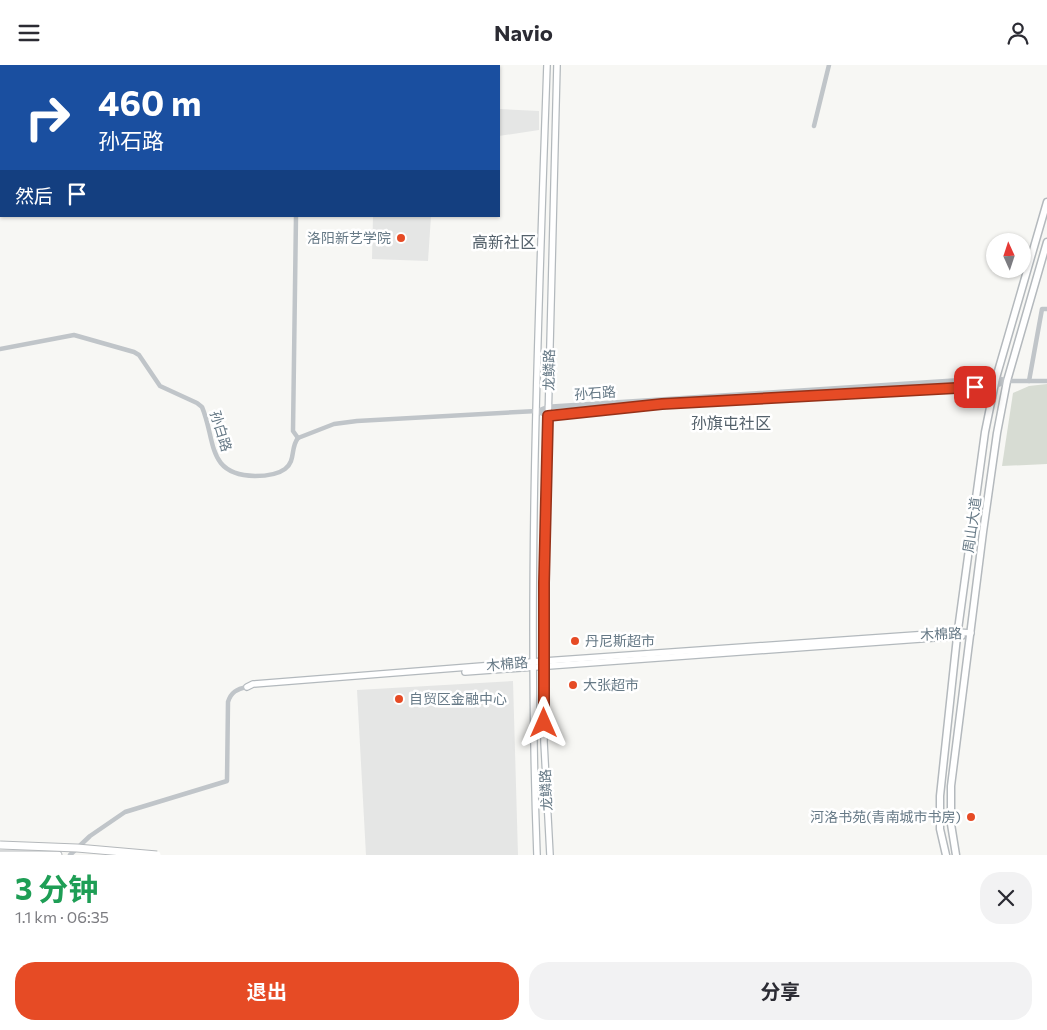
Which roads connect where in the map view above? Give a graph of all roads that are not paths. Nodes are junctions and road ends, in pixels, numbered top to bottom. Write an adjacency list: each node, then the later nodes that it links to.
1 (547, 65): 16 (main road, 龙鳞路)
2 (557, 65): 15 (main road, 龙鳞路)
3 (829, 65): 4 (street)
4 (814, 126)
5 (1047, 202): 10 (main road, 周山大道)
6 (296, 217): 18 (street)
7 (1047, 242): 11 (main road, 周山大道)
8 (1047, 309): 12 (street)
9 (0, 349): 18 (street, 孙白路)
10 (996, 378): 11 (street, 孙石路); 14 (main road, 周山大道); 15 (street, 孙石路)
11 (1007, 381): 12 (street, 孙石路); 14 (street, 孙石路); 19 (main road, 周山大道)
12 (1028, 381): 13 (street, 孙石路)
13 (1047, 381)
14 (995, 386): 17 (street, 孙石路); 20 (main road, 周山大道)
15 (548, 407): 16 (street, 孙石路); 17 (main road, 龙鳞路)
16 (537, 411): 17 (street); 18 (street); 22 (main road, 龙鳞路)
17 (548, 416): 21 (main road, 龙鳞路)
18 (298, 438)
19 (971, 633): 20 (main road, 木棉路); 24 (main road, 周山大道)
20 (958, 634): 21 (main road, 木棉路); 32 (main road, 周山大道)
21 (544, 664): 22 (main road, 木棉路); 31 (main road, 龙鳞路)
22 (533, 665): 23 (main road, 木棉路); 30 (main road, 龙鳞路)
23 (247, 687): 28 (street)
24 (952, 833): 33 (main road, 周山大道); 34 (main road)
25 (0, 845): 29 (highway, bridge)
26 (0, 855): 27 (highway)
27 (58, 855)
28 (70, 855)
29 (157, 855)
30 (537, 855)
31 (550, 855)
32 (945, 855)
33 (956, 855)
34 (962, 855)

